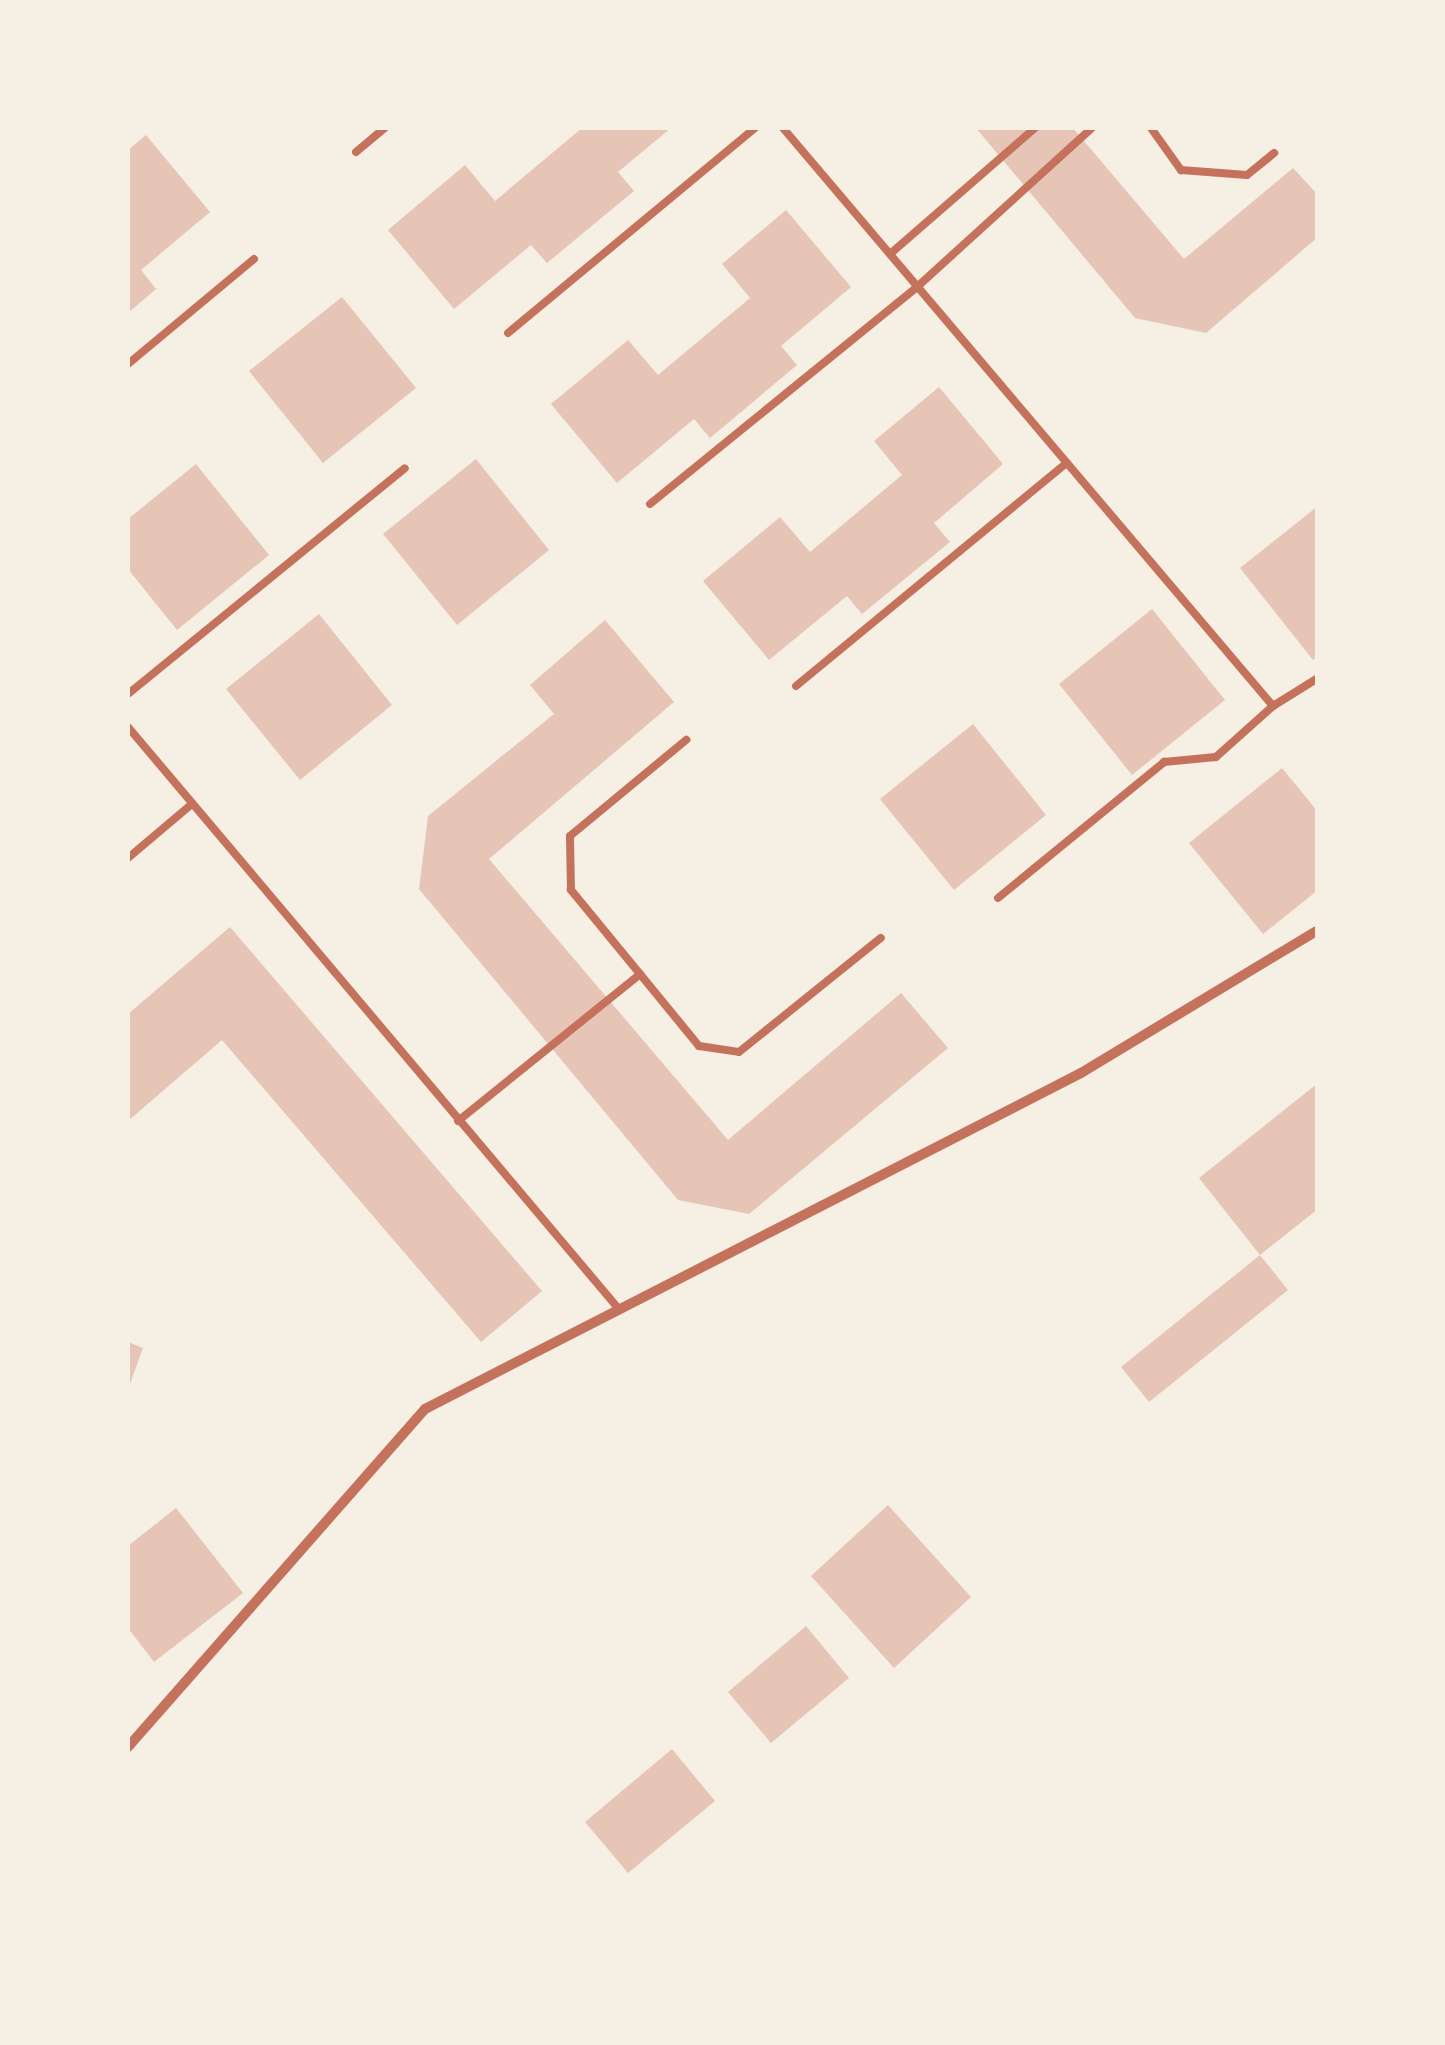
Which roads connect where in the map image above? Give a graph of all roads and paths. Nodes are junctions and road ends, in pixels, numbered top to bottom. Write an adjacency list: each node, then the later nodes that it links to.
1 (386, 128): 7 (lane)
2 (756, 128): 12 (lane)
3 (782, 128): 9 (lane)
4 (1035, 128): 9 (lane)
5 (1092, 128): 11 (lane)
6 (1151, 128): 8 (lane)
7 (356, 152)
8 (1274, 152)
9 (890, 254): 11 (lane)
10 (254, 259): 13 (lane)
11 (917, 286): 14 (lane); 16 (lane)
12 (508, 333)
13 (128, 364)
14 (1067, 463): 18 (lane); 20 (lane)
15 (405, 468): 19 (lane)
16 (650, 504)
17 (1318, 678): 20 (lane)
18 (796, 686)
19 (128, 694)
20 (1273, 706): 25 (lane)
21 (128, 727): 23 (lane)
22 (686, 740): 28 (lane)
23 (192, 804): 24 (lane); 29 (lane)
24 (128, 858)
25 (998, 898)
26 (1318, 930): 30 (street)
27 (882, 938): 28 (lane)
28 (640, 974): 29 (lane)
29 (458, 1120): 30 (lane)
30 (618, 1308): 31 (street)
31 (128, 1747)

